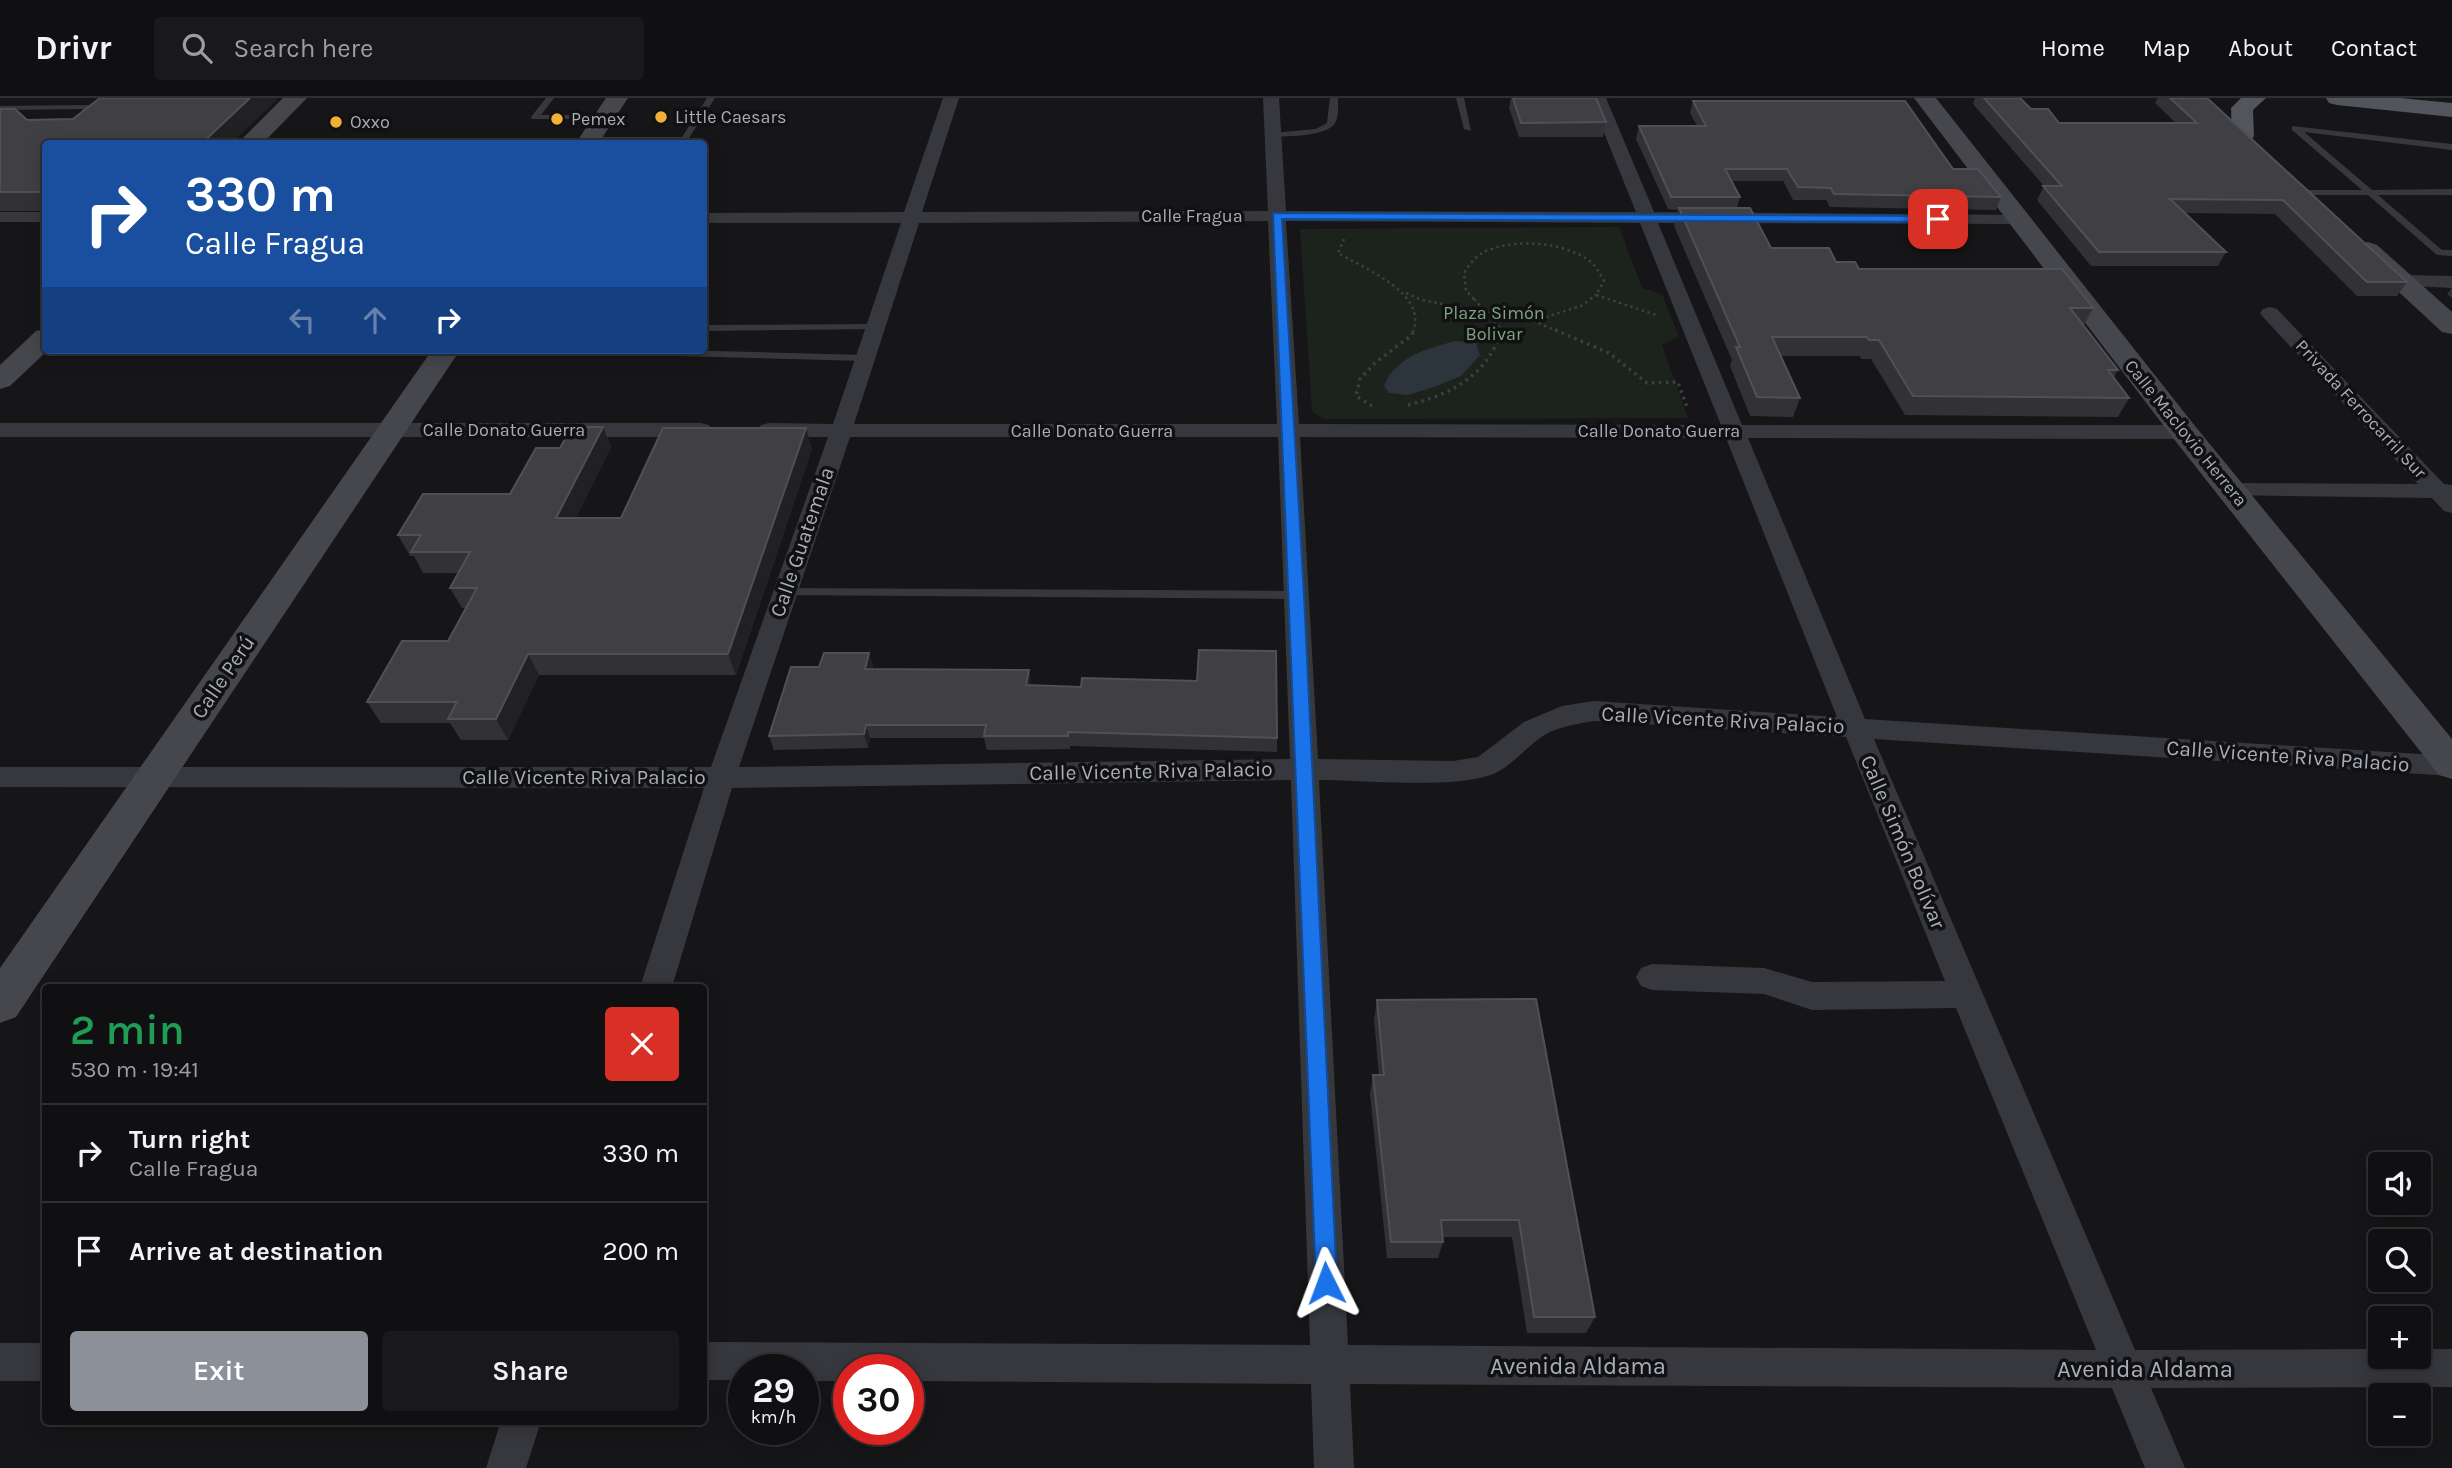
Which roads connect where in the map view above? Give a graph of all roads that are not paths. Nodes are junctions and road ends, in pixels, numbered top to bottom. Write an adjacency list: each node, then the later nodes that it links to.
1 (296, 98): 19 (street)
2 (550, 98): 12 (lane)
3 (711, 98): 21 (lane)
4 (951, 98): 32 (street, Calle Guatemala)
5 (1271, 98): 18 (street)
6 (1334, 98): 18 (lane)
7 (1461, 98): 17 (lane)
8 (1598, 98): 29 (street, Calle Simón Bolívar)
9 (1925, 98): 33 (street, Calle Maclovio Herrera)
10 (2255, 98): 22 (main road)
11 (2337, 98): 15 (main road)
12 (610, 107): 20 (street)
13 (0, 108): 16 (lane)
14 (2215, 110): 22 (street)
15 (2452, 110)
16 (73, 122)
17 (1468, 129)
18 (1272, 135): 27 (street)
19 (252, 140)
20 (588, 140)
21 (636, 140)
22 (2252, 144)
23 (2452, 147): 25 (lane)
24 (2297, 185): 25 (lane); 34 (street)
25 (2371, 192): 26 (lane); 36 (lane)
26 (2452, 192)
27 (1276, 216): 29 (street, Calle Fragua); 32 (street, Calle Fragua); 53 (street)
28 (0, 217): 30 (street)
29 (1648, 217): 33 (street, Calle Fragua); 54 (street, Calle Simón Bolívar)
30 (42, 218)
31 (707, 218): 32 (street, Calle Fragua)
32 (912, 218): 41 (street, Calle Guatemala)
33 (2017, 219): 55 (street, Calle Maclovio Herrera)
34 (2335, 219)
35 (2354, 237): 37 (street)
36 (2452, 253)
37 (2402, 281): 38 (street); 40 (street)
38 (2452, 282)
39 (2270, 313): 57 (street, Privada Ferrocarril Sur)
40 (2452, 326)
41 (875, 327): 42 (lane); 46 (street, Calle Guatemala)
42 (707, 328)
43 (42, 341): 47 (street)
44 (443, 354): 49 (street, Calle Perú)
45 (707, 354): 46 (lane)
46 (864, 358): 52 (street, Calle Guatemala)
47 (0, 380)
48 (0, 430): 49 (street, Calle Donato Guerra)
49 (393, 430): 50 (street, Calle Donato Guerra); 63 (street, Calle Perú)
50 (719, 430)
51 (746, 430): 52 (street, Calle Donato Guerra)
52 (841, 430): 53 (street, Calle Donato Guerra); 58 (street, Calle Guatemala)
53 (1286, 431): 54 (street, Calle Donato Guerra); 59 (street)
54 (1734, 432): 55 (street, Calle Donato Guerra); 60 (street, Calle Simón Bolívar)
55 (2184, 432): 56 (street, Calle Maclovio Herrera)
56 (2232, 490): 57 (street); 61 (street, Calle Maclovio Herrera)
57 (2447, 496)
58 (784, 592): 59 (lane); 65 (street, Calle Guatemala)
59 (1297, 595): 62 (street)
60 (1855, 727): 61 (street, Calle Vicente Riva Palacio); 62 (street, Calle Vicente Riva Palacio); 68 (street, Calle Simón Bolívar)
61 (2452, 766)
62 (1303, 769): 65 (street, Calle Vicente Riva Palacio); 73 (street)
63 (155, 776): 64 (street, Calle Vicente Riva Palacio); 65 (street, Calle Vicente Riva Palacio); 69 (street, Calle Perú)
64 (0, 777)
65 (720, 778): 67 (street, Calle Guatemala)
66 (1652, 977): 68 (street)
67 (657, 984)
68 (1966, 994): 75 (street, Calle Simón Bolívar)
69 (0, 1003)
70 (707, 1361): 73 (street, Avenida Aldama)
71 (0, 1362): 72 (street)
72 (42, 1362)
73 (1330, 1364): 75 (street, Avenida Aldama); 78 (street)
74 (2452, 1368): 75 (street, Avenida Aldama)
75 (2123, 1369): 79 (street, Calle Simón Bolívar)
76 (521, 1425): 77 (street)
77 (506, 1468)
78 (1335, 1468)
79 (2165, 1468)

